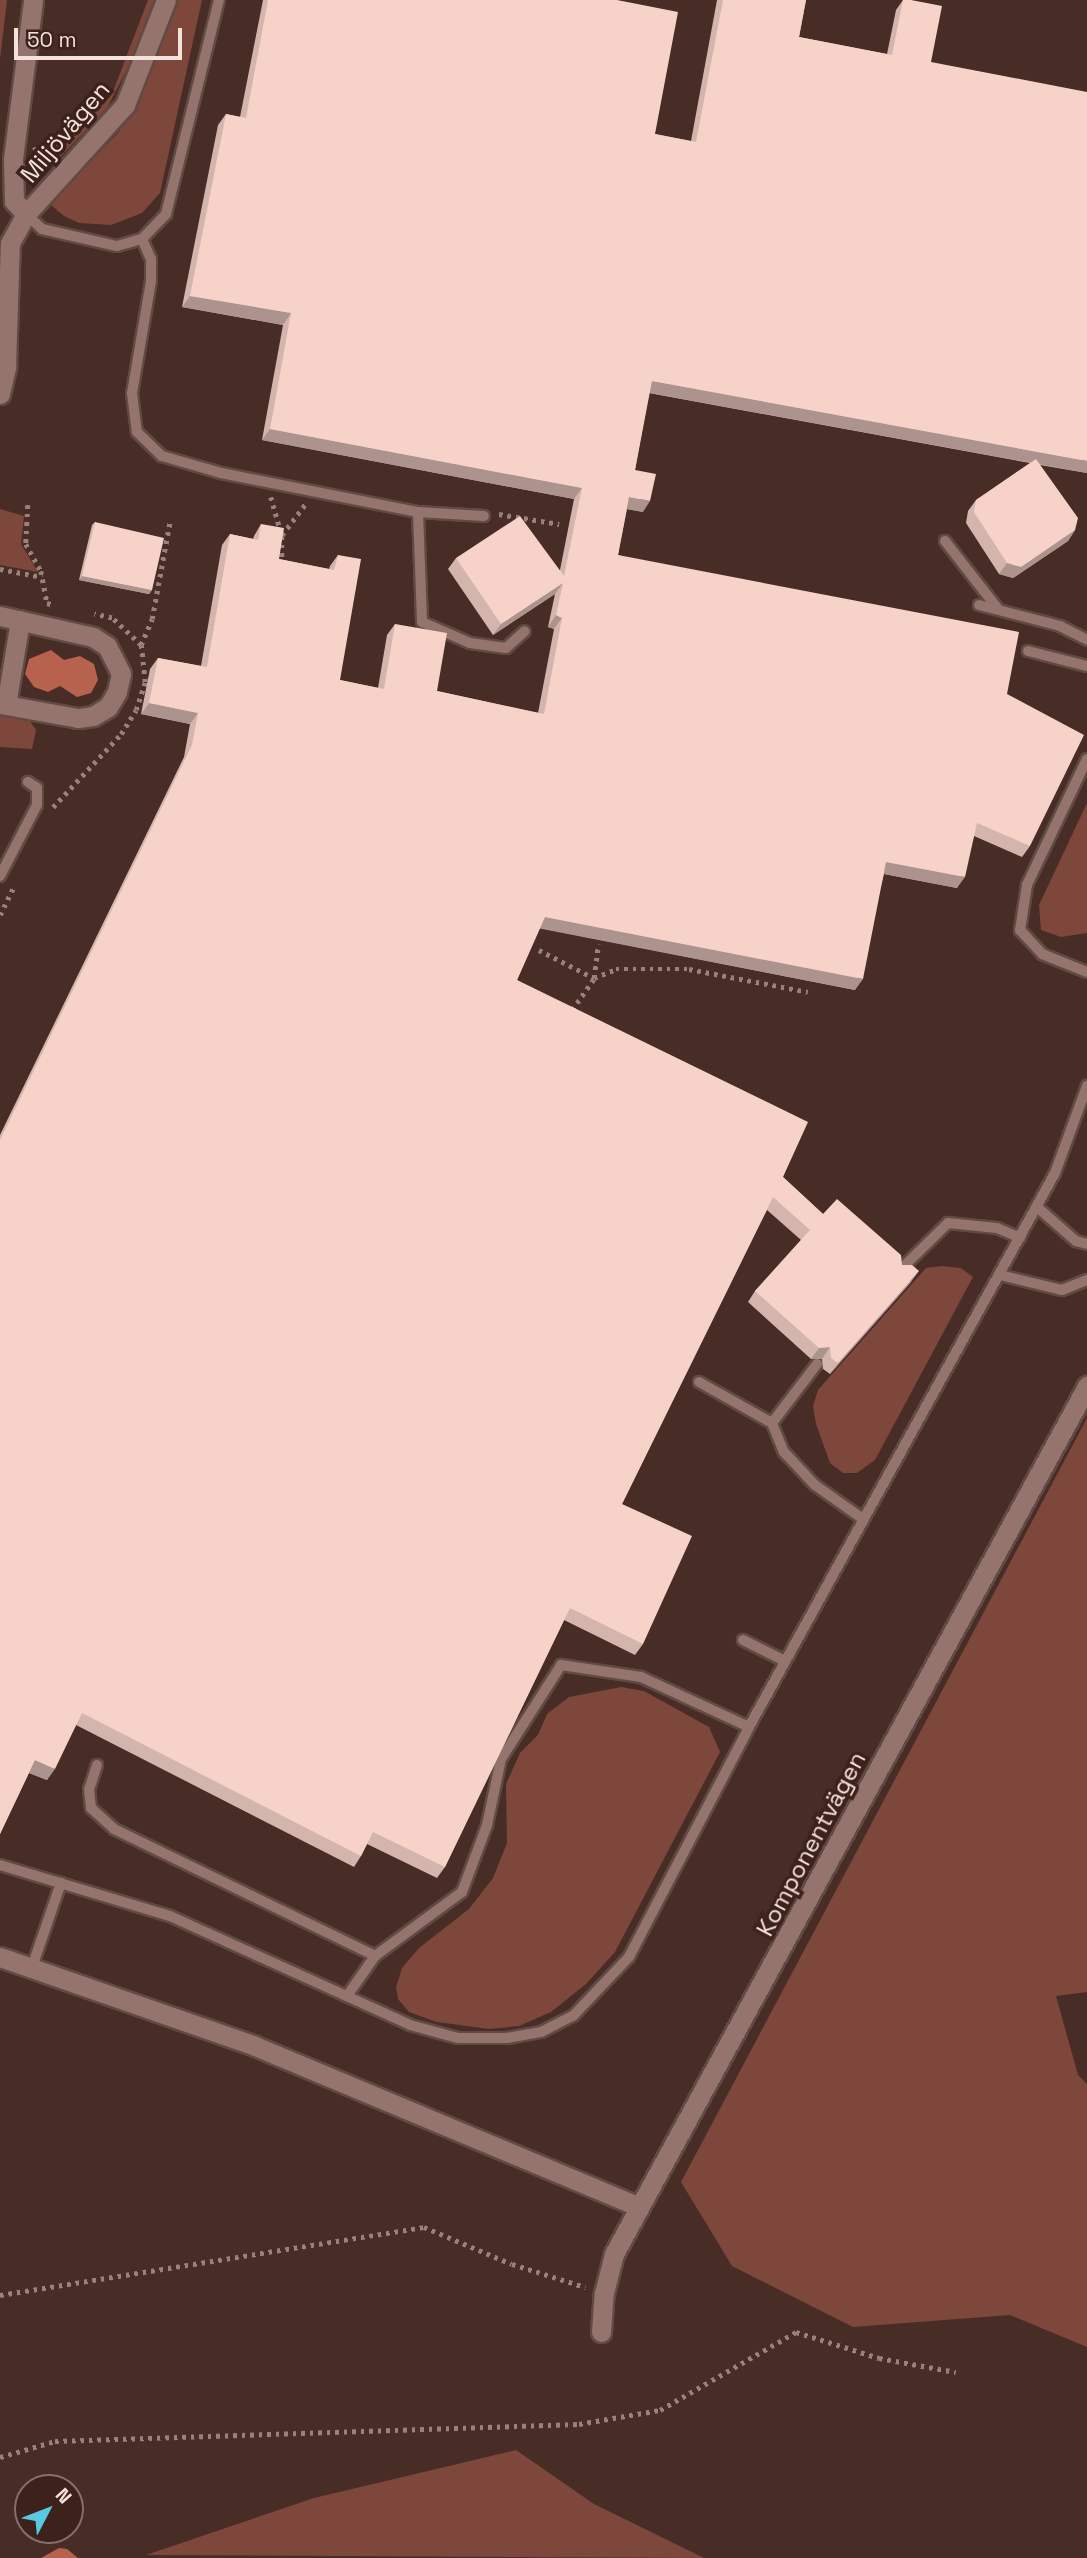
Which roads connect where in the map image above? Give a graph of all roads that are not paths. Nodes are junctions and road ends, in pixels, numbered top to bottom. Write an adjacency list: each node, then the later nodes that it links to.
1 (33, 0): 4 (street)
2 (166, 0): 4 (street, Miljövägen)
3 (219, 0): 5 (lane)
4 (26, 214): 5 (lane); 6 (street, Miljövägen)
5 (142, 239): 7 (lane)
6 (0, 394)
7 (418, 512): 8 (lane); 14 (lane)
8 (484, 516)
9 (945, 541): 11 (lane)
10 (979, 605): 11 (lane)
11 (998, 610): 15 (lane)
12 (0, 616): 13 (street)
13 (20, 620): 18 (street); 18 (street)
14 (525, 631)
15 (1087, 640)
16 (1028, 651): 17 (lane)
17 (1087, 666)
18 (3, 705)
19 (1087, 759): 22 (lane)
20 (28, 782): 21 (lane)
21 (0, 876)
22 (1087, 972)
23 (1087, 1086): 24 (lane)
24 (1037, 1207): 25 (lane); 26 (lane)
25 (1020, 1238): 27 (lane); 28 (lane)
26 (1087, 1244)
27 (900, 1271)
28 (1000, 1275): 29 (lane); 34 (lane)
29 (1087, 1280)
30 (817, 1364): 33 (lane)
31 (699, 1382): 33 (lane)
32 (1087, 1386): 45 (street, Komponentvägen)
33 (772, 1423): 34 (lane)
34 (863, 1519): 36 (lane)
35 (743, 1640): 36 (lane)
36 (785, 1661): 37 (lane)
37 (749, 1727): 41 (lane); 44 (lane)
38 (97, 1765): 41 (lane)
39 (0, 1865): 40 (lane)
40 (61, 1883): 43 (lane); 44 (lane)
41 (375, 1956): 44 (lane)
42 (0, 1957): 43 (street)
43 (32, 1967): 45 (street)
44 (347, 1996)
45 (640, 2207): 46 (street, Komponentvägen)
46 (601, 2332)

